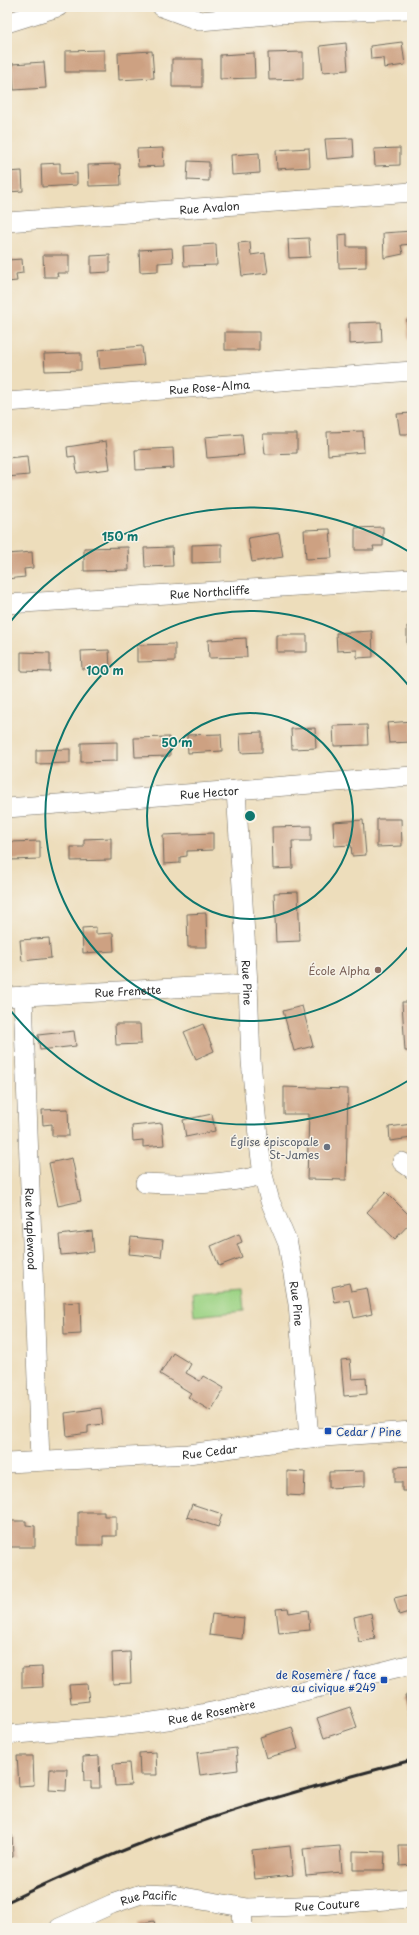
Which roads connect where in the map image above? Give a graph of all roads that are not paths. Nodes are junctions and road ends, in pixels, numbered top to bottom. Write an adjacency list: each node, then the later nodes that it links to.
1 (58, 7): 4 (street)
2 (162, 7): 3 (street)
3 (412, 8)
4 (7, 23)
5 (412, 192): 6 (street, Rue Avalon)
6 (7, 222)
7 (412, 371): 8 (street, Rue Rose-Alma)
8 (7, 402)
9 (412, 579): 10 (street, Rue Northcliffe)
10 (7, 604)
11 (412, 776): 12 (street, Rue Hector)
12 (236, 790): 13 (street, Rue Hector); 14 (street, Rue Pine)
13 (7, 808)
14 (248, 984): 15 (street, Rue Frenette); 16 (street, Rue Pine)
15 (15, 997): 20 (street, Rue Maplewood)
16 (263, 1175): 17 (street); 19 (street, Rue Pine)
17 (145, 1183)
18 (412, 1431): 19 (street, Rue Cedar)
19 (309, 1438): 20 (street, Rue Cedar)
20 (40, 1461): 21 (street, Rue Cedar)
21 (7, 1463)
22 (412, 1664): 23 (street, Rue de Rosemère)
23 (7, 1735)
24 (412, 1898): 25 (street, Rue Couture)
25 (242, 1908): 26 (street, Rue Pacific); 27 (street)
26 (59, 1928)
27 (243, 1928)

